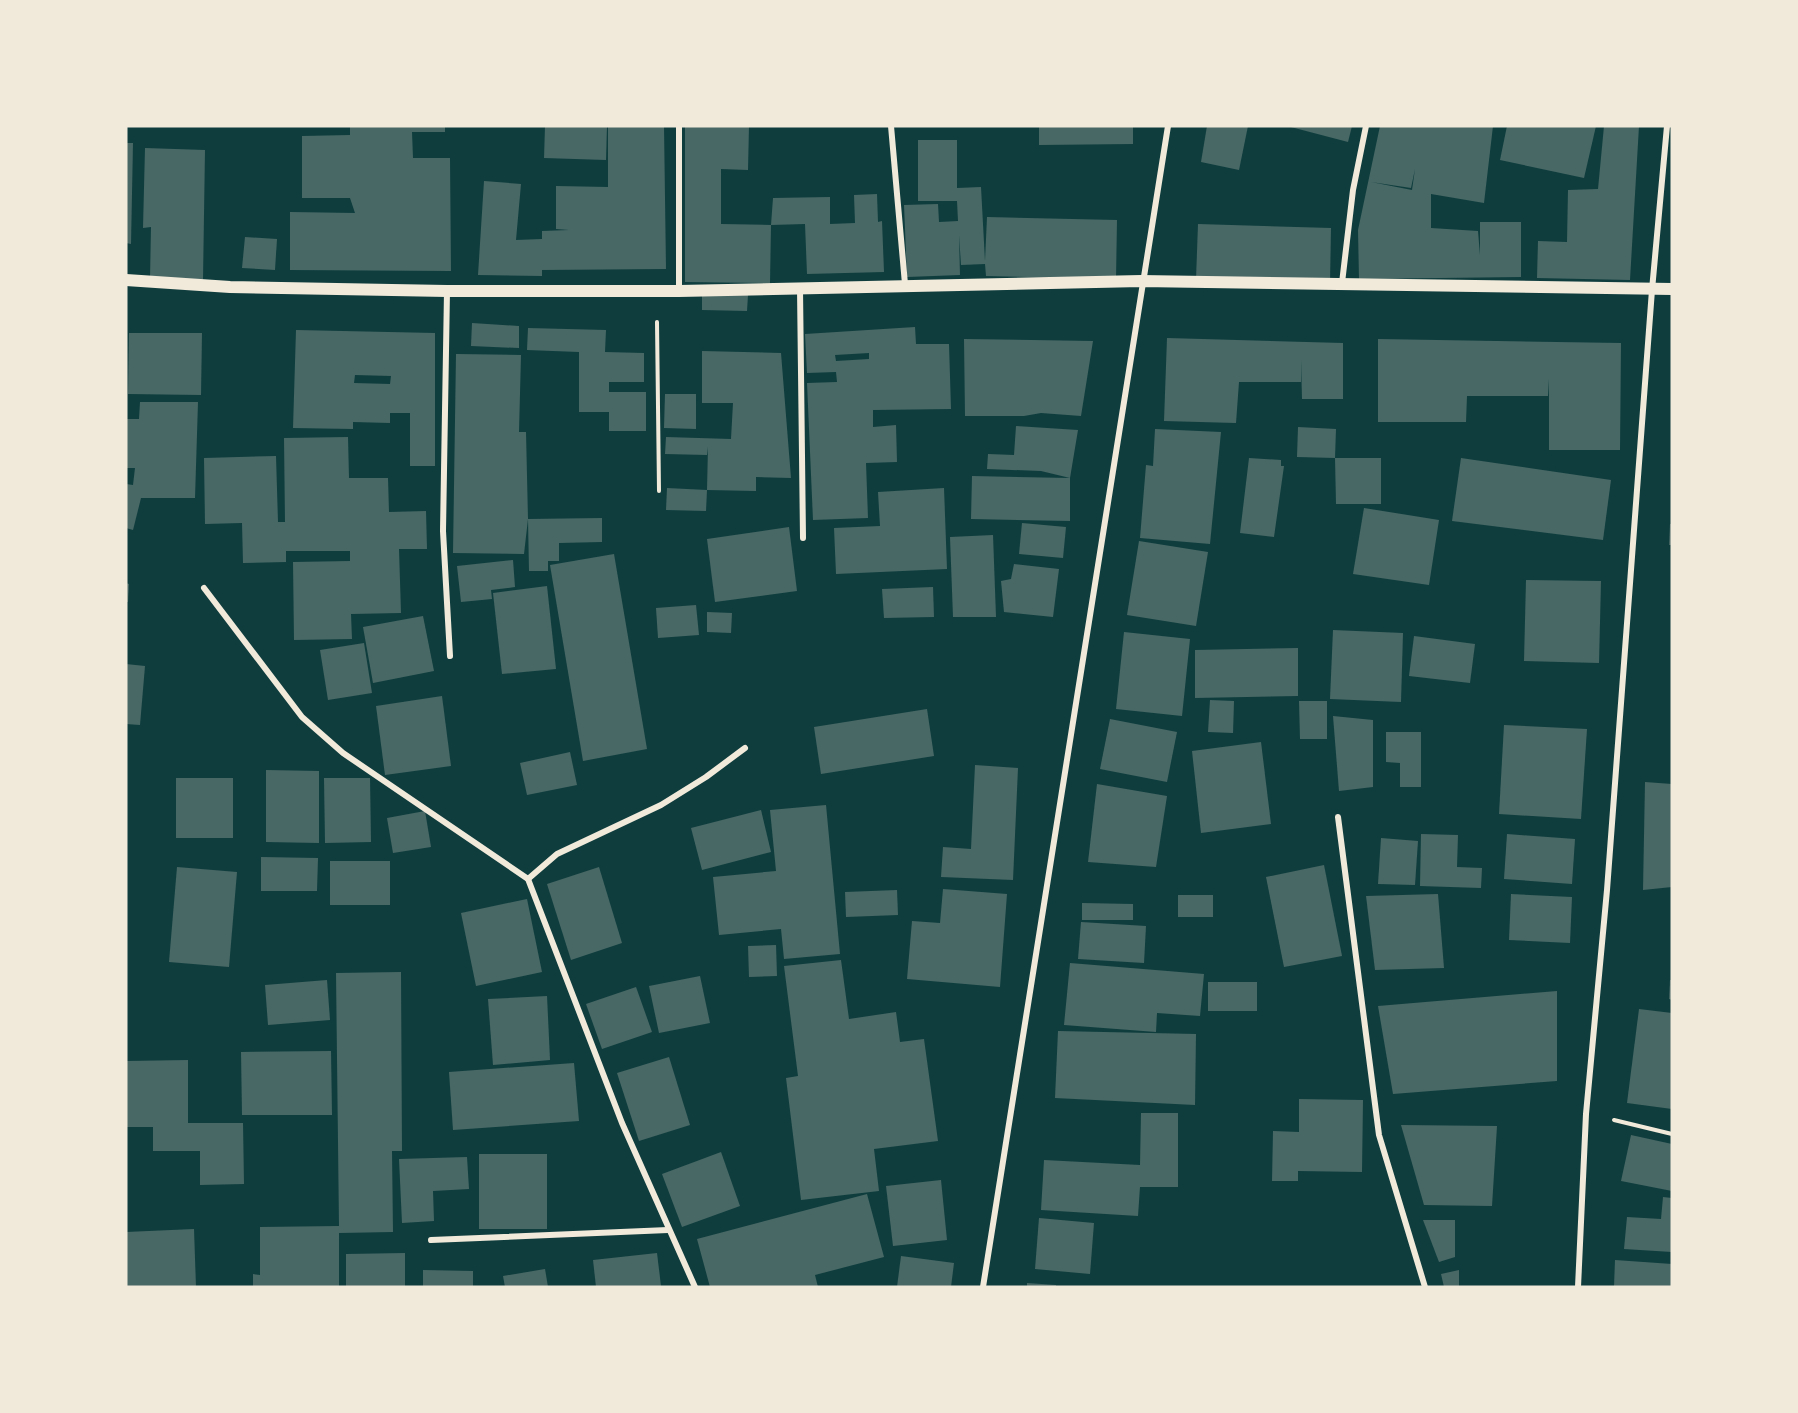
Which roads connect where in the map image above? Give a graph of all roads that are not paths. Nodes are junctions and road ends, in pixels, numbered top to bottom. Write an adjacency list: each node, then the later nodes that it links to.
1 (679, 126): 14 (street)
2 (891, 126): 8 (street)
3 (1168, 126): 7 (street)
4 (1366, 126): 9 (street)
5 (1667, 126): 12 (street)
6 (126, 280): 13 (main road)
7 (1142, 281): 8 (main road); 9 (main road); 24 (street)
8 (905, 284): 10 (main road)
9 (1342, 284): 12 (main road)
10 (800, 289): 14 (main road); 15 (street)
11 (1672, 289): 12 (main road)
12 (1652, 290): 26 (street)
13 (447, 291): 14 (main road); 17 (street)
14 (679, 291)
15 (803, 538)
16 (204, 588): 20 (street)
17 (450, 656)
18 (745, 748): 20 (street)
19 (1338, 817): 25 (street)
20 (528, 879): 21 (street)
21 (668, 1230): 22 (street); 23 (street)
22 (431, 1240)
23 (695, 1287)
24 (983, 1287)
25 (1425, 1287)
26 (1578, 1287)

